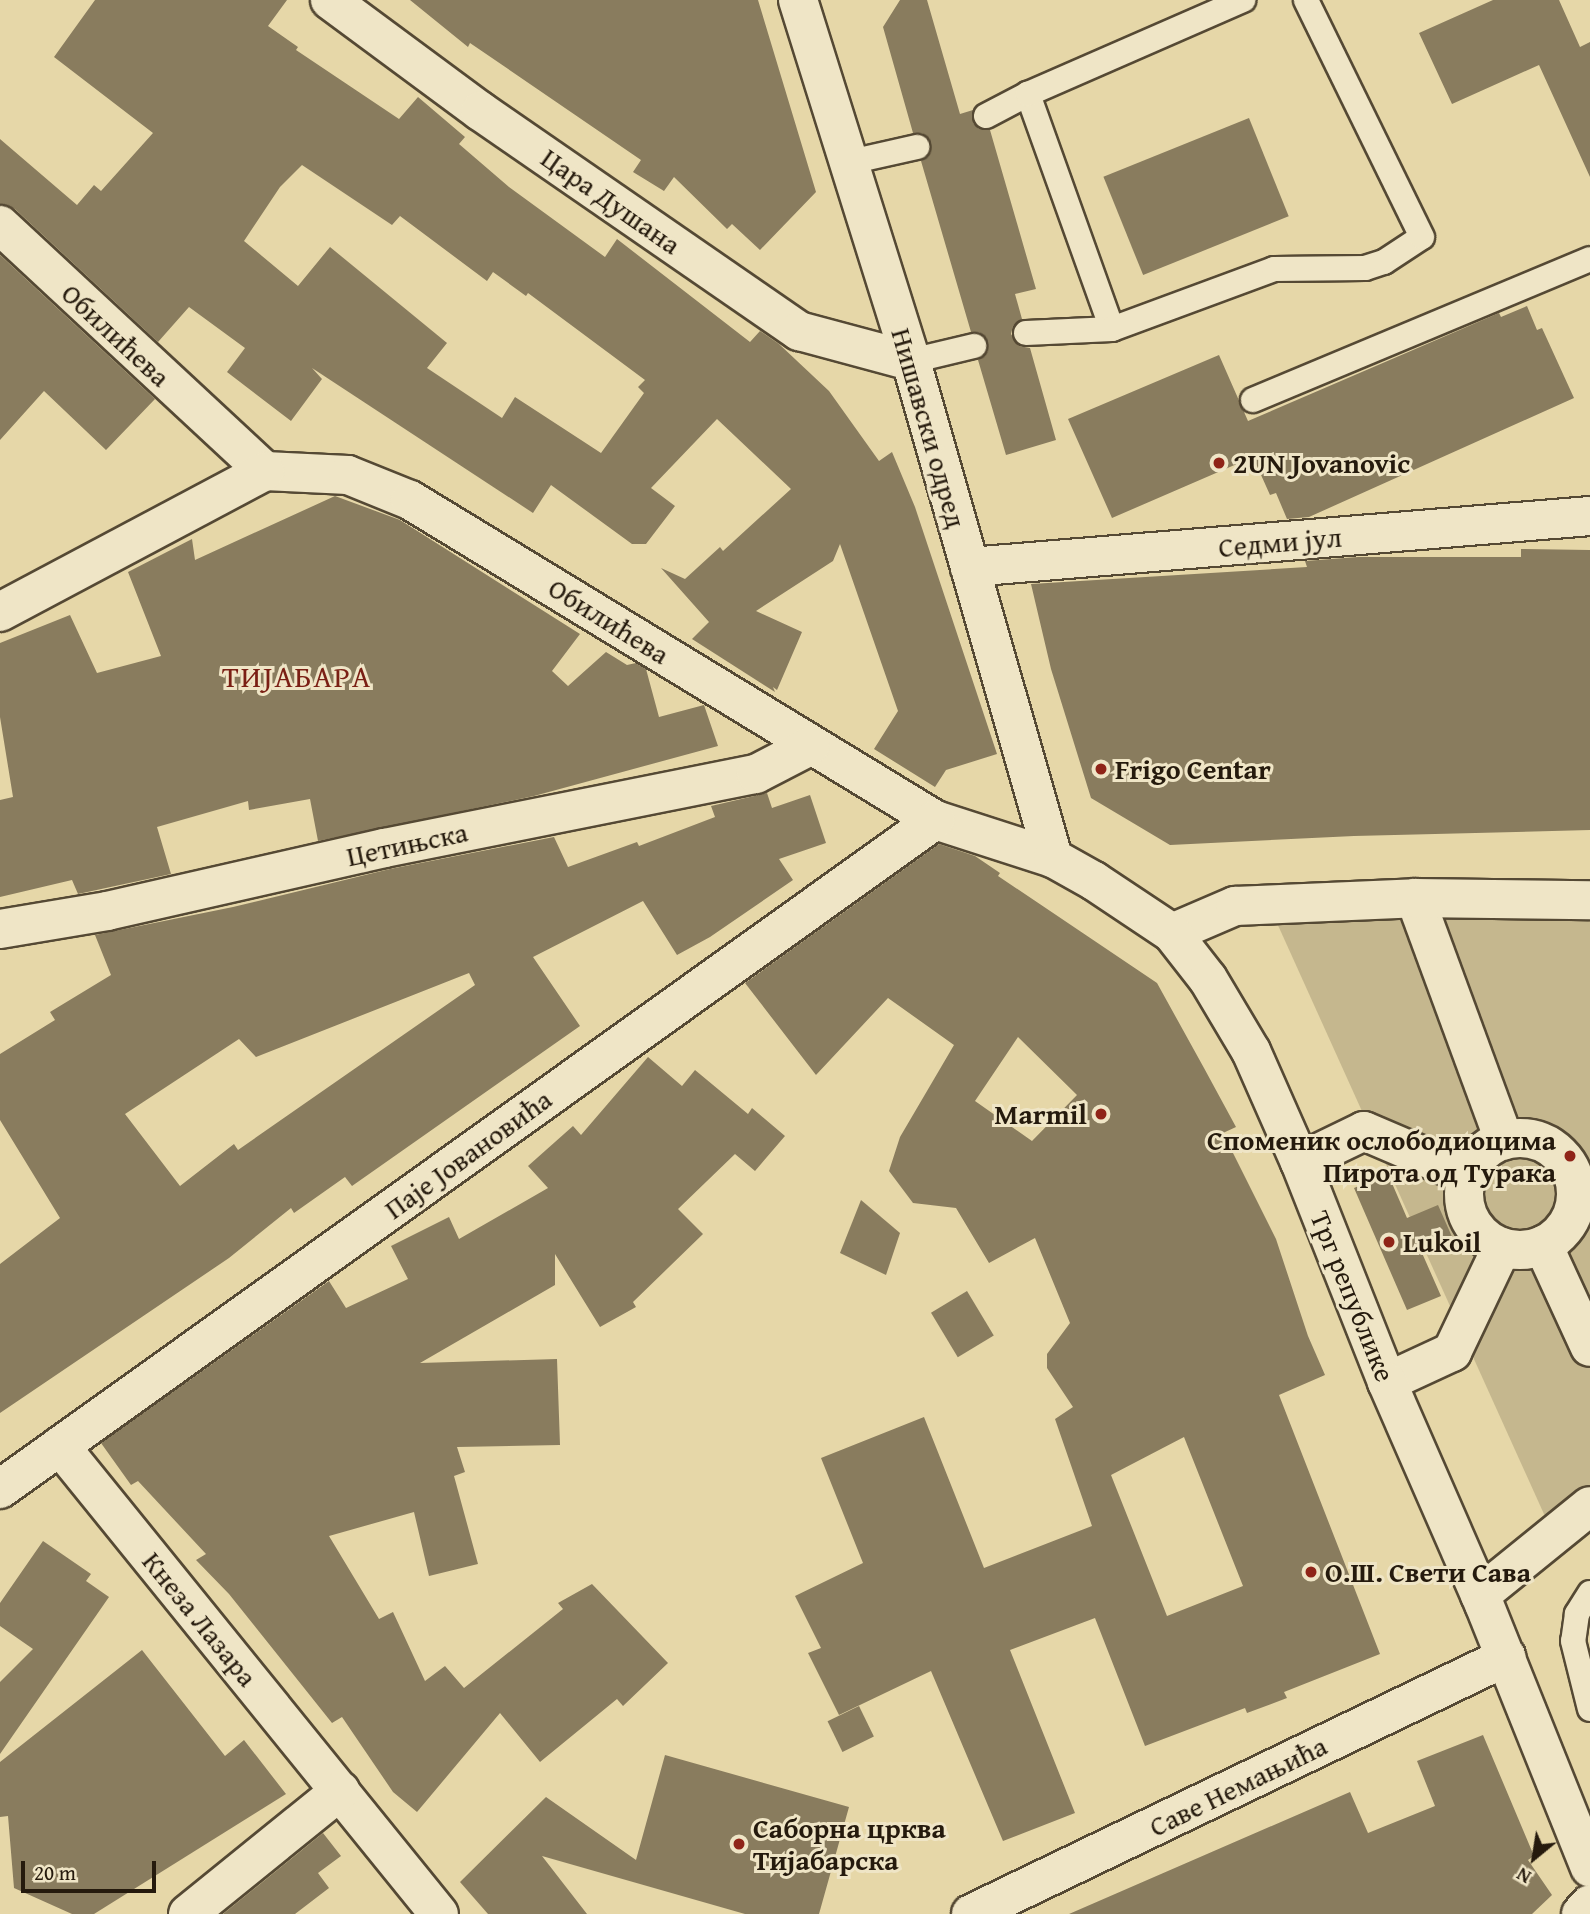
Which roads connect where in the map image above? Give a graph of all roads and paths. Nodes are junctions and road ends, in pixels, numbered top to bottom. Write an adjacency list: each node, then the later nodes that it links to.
1 (330, 0): 14 (street, Цара Душана)
2 (799, 0): 8 (street, Нишавски одред)
3 (1243, 0): 5 (lane)
4 (1306, 0): 11 (lane)
5 (1028, 94): 6 (lane); 11 (lane)
6 (986, 116)
7 (917, 147): 8 (lane)
8 (850, 162): 14 (street, Нишавски одред)
9 (0, 225): 16 (street, Обилићева)
10 (1590, 259): 15 (lane)
11 (1112, 329): 12 (lane)
12 (1026, 333)
13 (974, 346): 14 (lane)
14 (911, 362): 18 (street, Нишавски одред)
15 (1253, 400)
16 (265, 471): 19 (street); 20 (street, Обилићева)
17 (1590, 516): 18 (street, Седми јул)
18 (970, 567): 22 (street, Нишавски одред)
19 (0, 612)
20 (810, 746): 21 (street, Обилићева); 25 (street, Цетињска)
21 (935, 820): 22 (street, Трг републике); 34 (street, Паје Јовановића)
22 (1052, 859): 26 (street, Трг републике)
23 (1415, 898): 24 (street); 26 (street); 27 (street)
24 (1590, 900)
25 (0, 929)
26 (1172, 933): 28 (street, Трг републике)
27 (1504, 1140): 29 (street); 30 (street)
28 (1300, 1162): 29 (street); 33 (street, Трг републике)
29 (1467, 1175): 31 (street)
30 (1543, 1245): 31 (street); 32 (street)
31 (1502, 1247): 33 (street)
32 (1590, 1347)
33 (1387, 1382): 38 (street, Трг републике)
34 (60, 1446): 35 (street, Паје Јовановића); 41 (street, Кнеза Лазара)
35 (0, 1489)
36 (1590, 1506): 38 (street)
37 (1590, 1593): 40 (lane)
38 (1479, 1595): 39 (street, Трг републике)
39 (1506, 1657): 42 (street, Трг републике); 46 (street, Саве Немањића)
40 (1590, 1709)
41 (340, 1791): 44 (street); 45 (street, Кнеза Лазара)
42 (1590, 1868)
43 (1590, 1904): 47 (street)
44 (188, 1914)
45 (439, 1914)
46 (971, 1914)
47 (1581, 1914)

